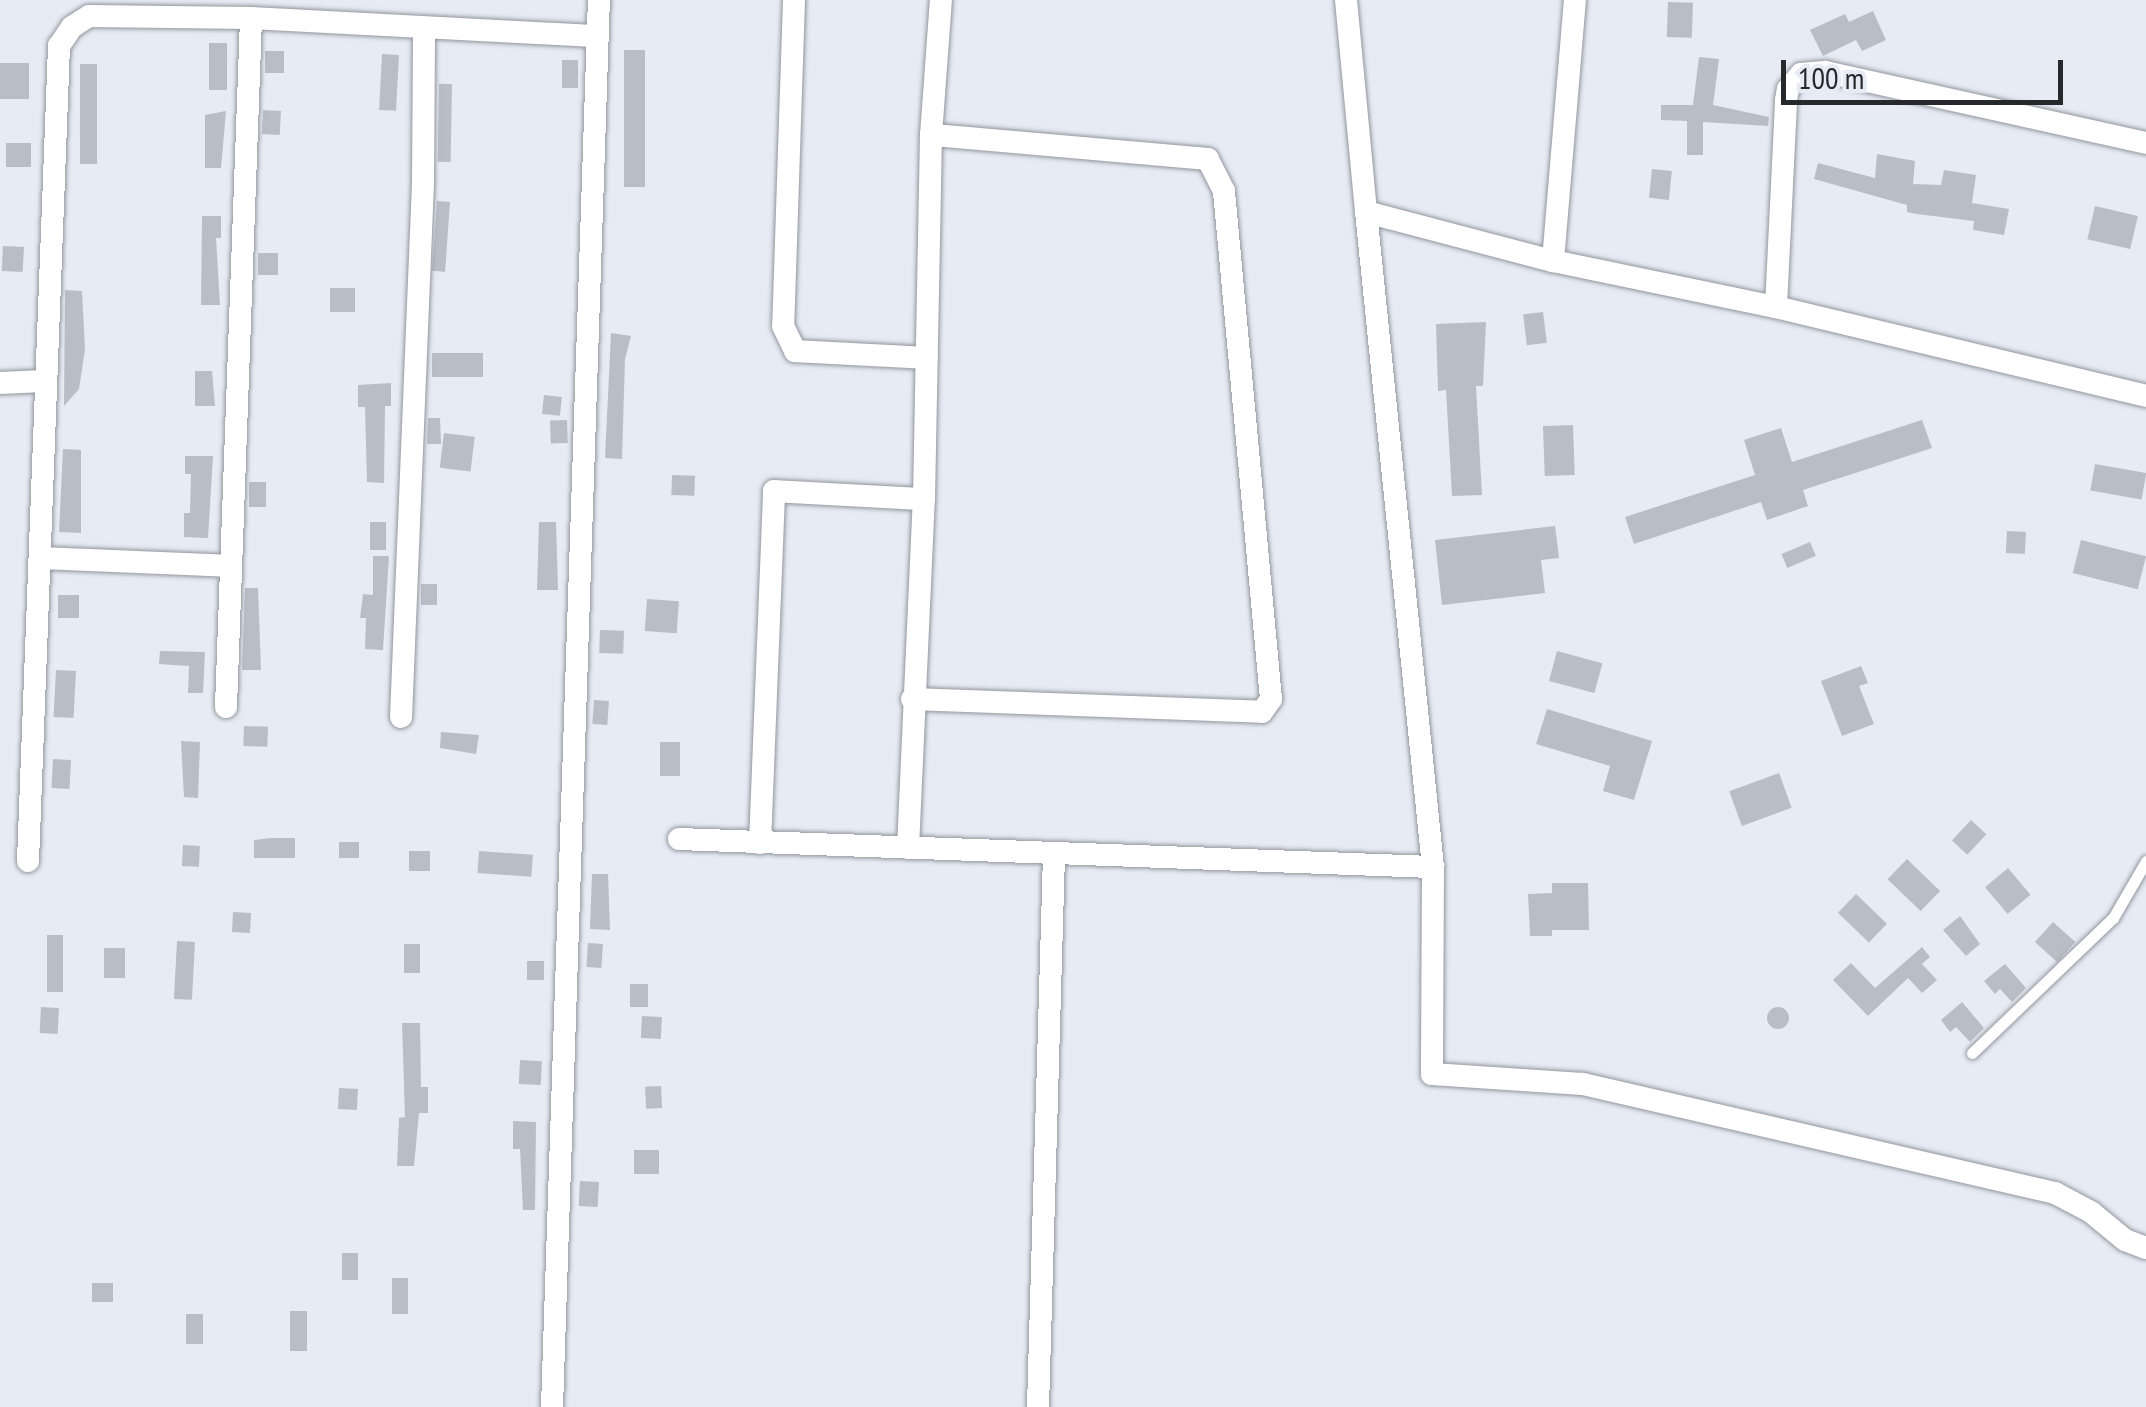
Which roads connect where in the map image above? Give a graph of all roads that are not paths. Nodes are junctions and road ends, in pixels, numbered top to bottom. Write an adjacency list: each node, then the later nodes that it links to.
1 (598, 0): 8 (street)
2 (794, 0): 14 (street)
3 (940, 0): 9 (street)
4 (1346, 0): 11 (street)
5 (1576, 0): 12 (street)
6 (251, 18): 7 (street); 15 (street); 20 (street)
7 (424, 28): 8 (street); 23 (street)
8 (598, 36): 33 (street)
9 (930, 135): 14 (street); 21 (street)
10 (2146, 143): 13 (street)
11 (1366, 212): 12 (street); 30 (street)
12 (1553, 261): 13 (street)
13 (1776, 308): 17 (street)
14 (927, 358): 18 (street)
15 (43, 381): 16 (street); 19 (street)
16 (0, 384)
17 (2146, 396)
18 (924, 499): 21 (street); 25 (street)
19 (40, 558): 20 (street); 28 (street)
20 (228, 566): 22 (street)
21 (912, 699): 26 (street)
22 (226, 706)
23 (401, 717)
24 (679, 839): 25 (street)
25 (760, 843): 26 (street)
26 (908, 848): 27 (street)
27 (1054, 856): 30 (street); 34 (street)
28 (28, 860)
29 (2146, 861): 31 (lane)
30 (1432, 868): 32 (street)
31 (1972, 1053)
32 (2146, 1248)
33 (552, 1407)
34 (1038, 1407)

